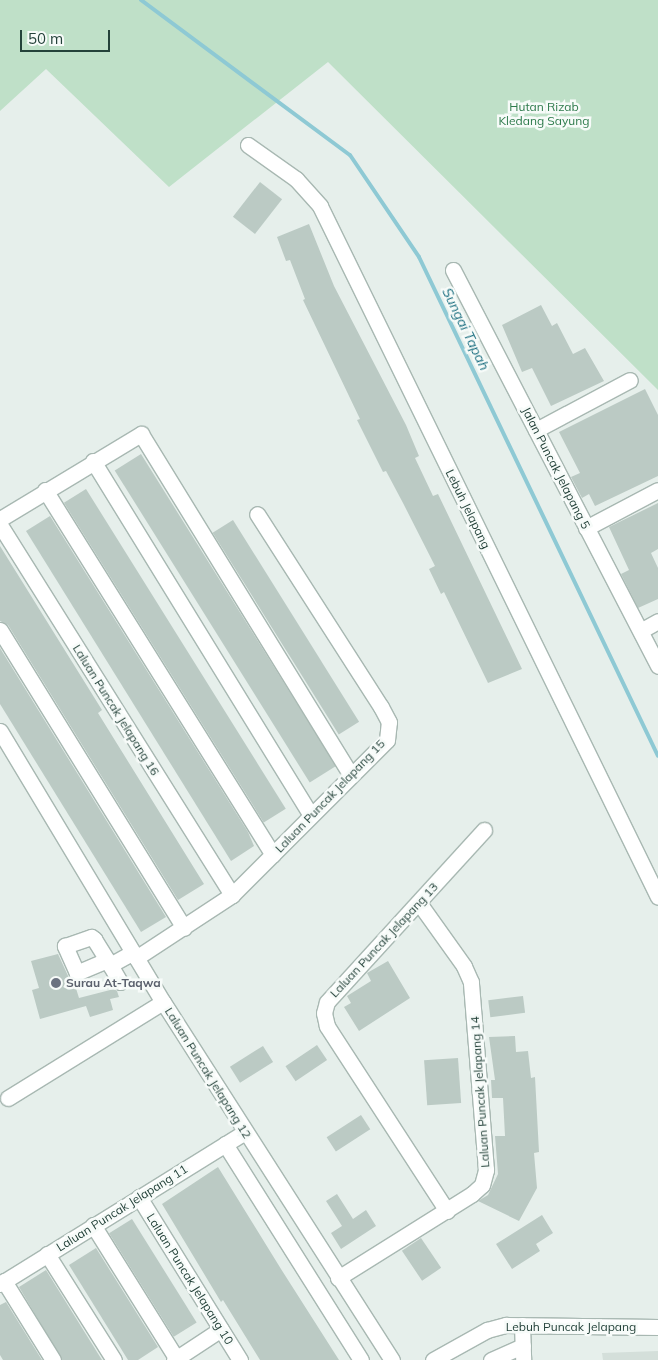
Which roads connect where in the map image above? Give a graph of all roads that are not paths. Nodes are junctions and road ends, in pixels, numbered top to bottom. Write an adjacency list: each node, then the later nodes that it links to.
1 (248, 145): 22 (street, Lebuh Jelapang)
2 (453, 270): 4 (street, Jalan Puncak Jelapang 5)
3 (630, 380): 4 (street)
4 (536, 430): 11 (street, Jalan Puncak Jelapang 5)
5 (93, 461): 6 (street); 17 (street); 18 (street)
6 (45, 490): 9 (street); 20 (street)
7 (658, 490): 11 (street)
8 (257, 514): 17 (street, Laluan Puncak Jelapang 15)
9 (0, 519)
10 (0, 525): 21 (street, Laluan Puncak Jelapang 16)
11 (586, 528): 14 (street, Jalan Puncak Jelapang 5)
12 (658, 621): 14 (street)
13 (0, 630): 24 (street)
14 (642, 630): 15 (street, Jalan Puncak Jelapang 5)
15 (658, 666)
16 (0, 731): 25 (street, Laluan Puncak Jelapang 12)
17 (351, 776): 18 (street, Laluan Puncak Jelapang 15)
18 (311, 815): 20 (street, Laluan Puncak Jelapang 15)
19 (484, 830): 23 (street, Laluan Puncak Jelapang 13)
20 (273, 855): 21 (street, Laluan Puncak Jelapang 15)
21 (232, 896): 24 (street, Laluan Puncak Jelapang 15)
22 (658, 897)
23 (419, 903): 33 (street, Laluan Puncak Jelapang 14); 33 (street, Laluan Puncak Jelapang 13)
24 (184, 928): 25 (street, Laluan Puncak Jelapang 15)
25 (134, 955): 26 (street, Laluan Puncak Jelapang 15); 28 (street, Laluan Puncak Jelapang 12)
26 (109, 963): 26 (street, Laluan Puncak Jelapang 15); 27 (street)
27 (120, 982)
28 (163, 1002): 29 (street); 30 (street, Laluan Puncak Jelapang 12)
29 (8, 1098)
30 (245, 1132): 31 (street, Laluan Puncak Jelapang 11); 36 (street, Laluan Puncak Jelapang 12)
31 (225, 1144): 32 (street, Laluan Puncak Jelapang 11); 42 (street, Laluan Puncak Jelapang 12)
32 (139, 1197): 34 (street, Laluan Puncak Jelapang 11); 40 (street, Laluan Puncak Jelapang 10)
33 (447, 1211): 36 (street, Laluan Puncak Jelapang 14)
34 (93, 1225): 35 (street, Laluan Puncak Jelapang 11); 43 (street)
35 (47, 1254): 37 (street, Laluan Puncak Jelapang 11); 45 (street)
36 (338, 1278): 47 (street, Laluan Puncak Jelapang 12)
37 (2, 1283): 44 (street)
38 (522, 1325): 39 (street, Lebuh Puncak Jelapang); 41 (street); 48 (street, Lebuh Puncak Jelapang)
39 (658, 1326)
40 (221, 1329): 43 (street); 46 (street, Laluan Puncak Jelapang 10)
41 (523, 1353): 49 (street)
42 (360, 1357)
43 (175, 1359)
44 (53, 1360)
45 (114, 1360)
46 (240, 1360)
47 (392, 1360)
48 (433, 1360)
49 (491, 1360)

